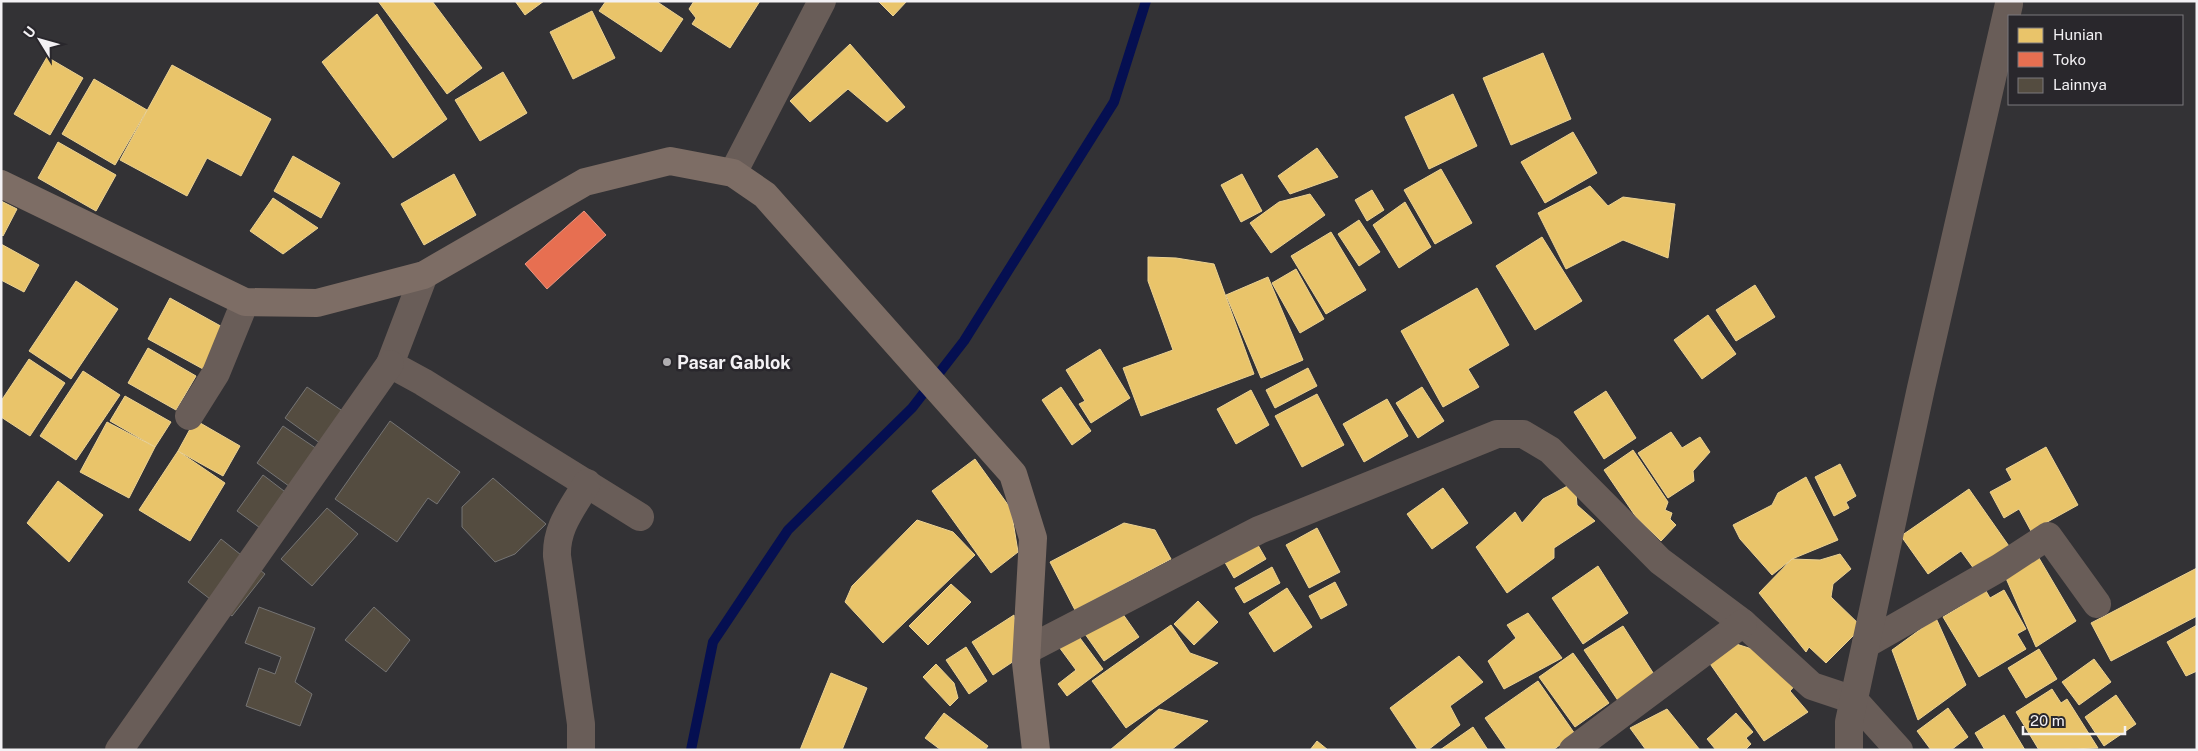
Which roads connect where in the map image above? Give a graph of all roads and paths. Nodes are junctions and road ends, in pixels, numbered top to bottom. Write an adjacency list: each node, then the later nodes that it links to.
1 (822, 1): 3 (street)
2 (2009, 4): 13 (street)
3 (733, 173): 5 (main road); 14 (main road)
4 (1, 184): 6 (main road)
5 (424, 275): 6 (main road); 7 (street)
6 (245, 302): 8 (street)
7 (390, 364): 9 (street); 16 (street)
8 (189, 416)
9 (587, 483): 10 (street); 17 (street)
10 (640, 517)
11 (2096, 604): 13 (street)
12 (1744, 623): 14 (street); 15 (street); 19 (street)
13 (1866, 644): 15 (street)
14 (1027, 650): 18 (main road)
15 (1854, 700): 20 (street); 21 (street)
16 (119, 750)
17 (581, 750)
18 (1036, 750)
19 (1573, 750)
20 (1849, 750)
21 (1899, 750)

